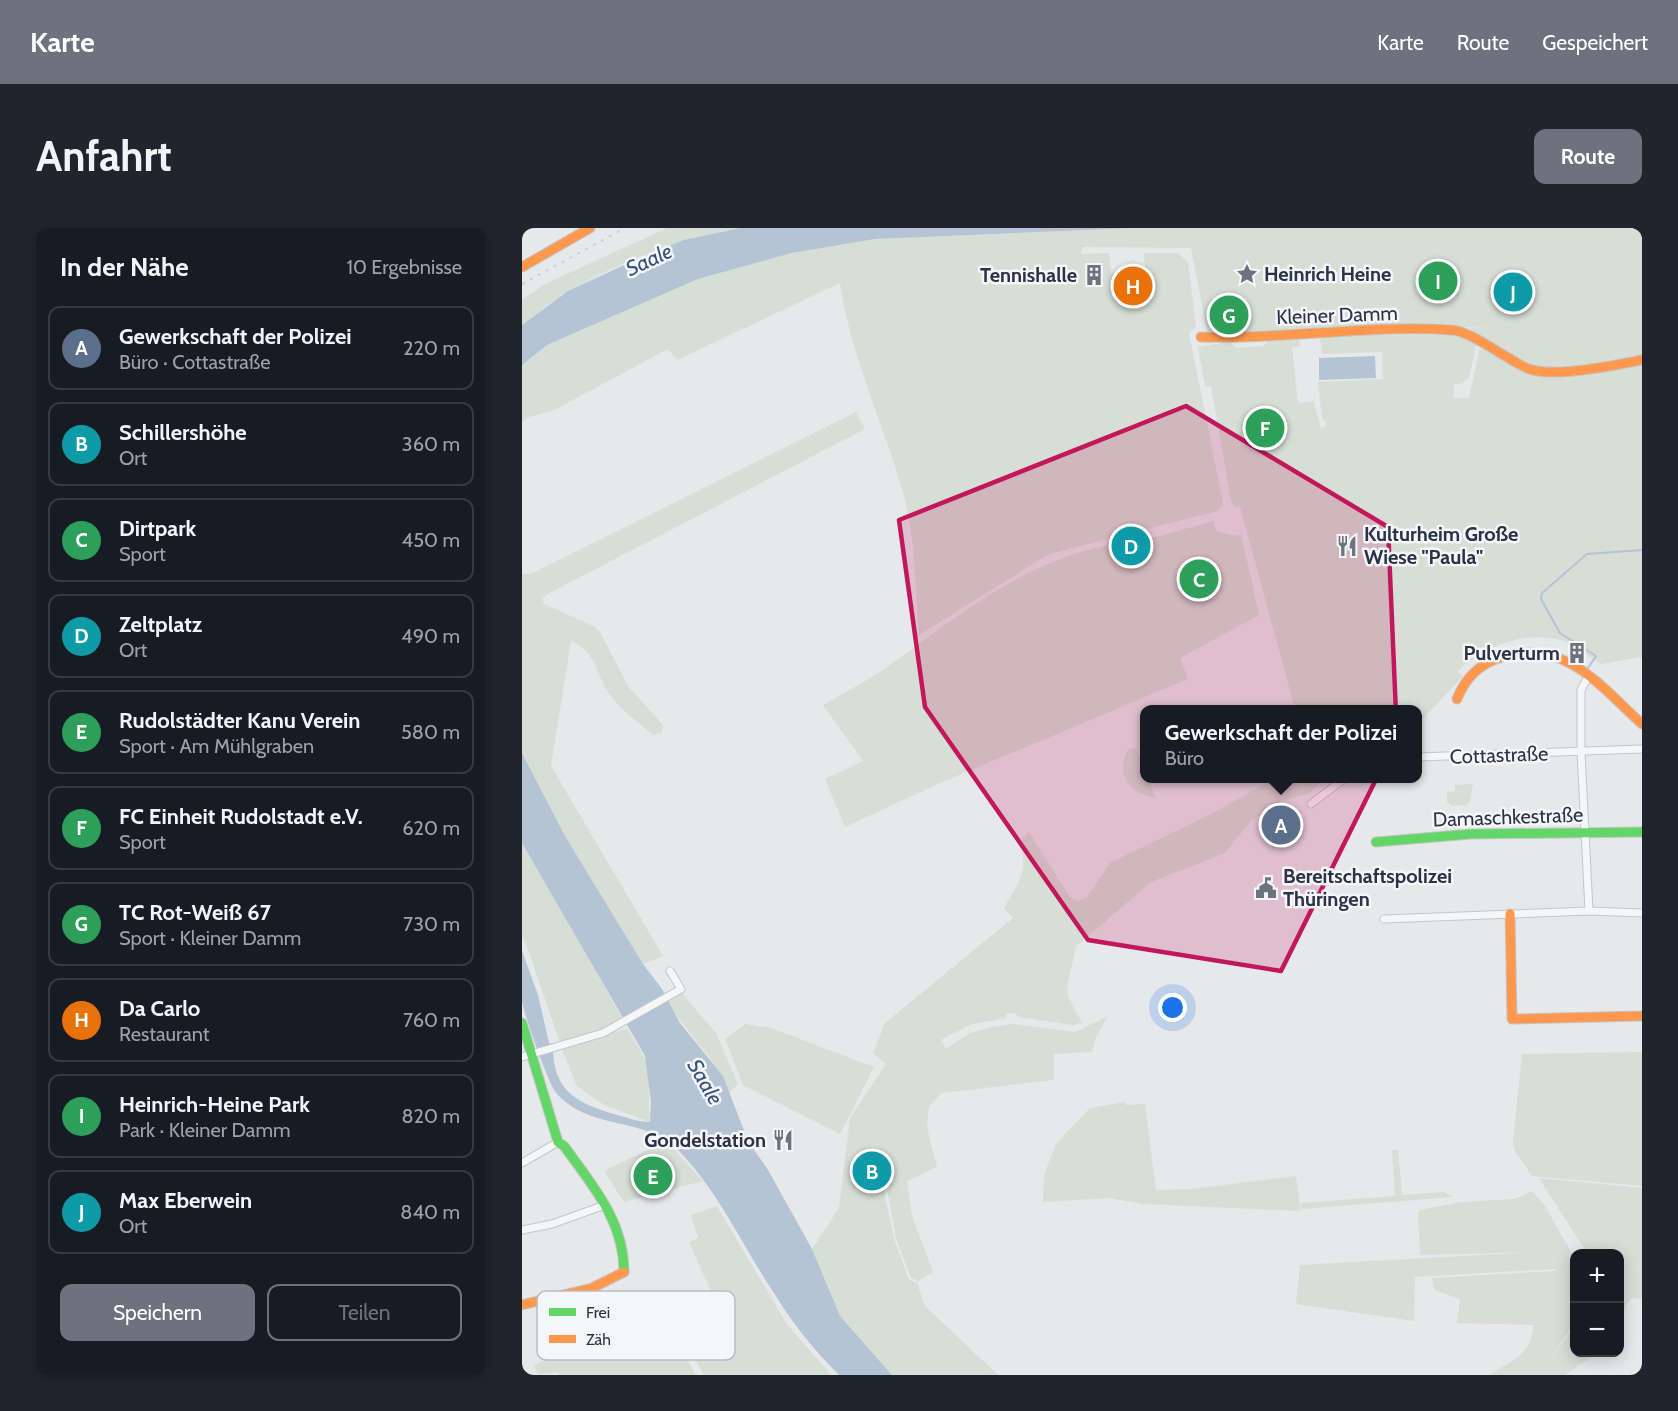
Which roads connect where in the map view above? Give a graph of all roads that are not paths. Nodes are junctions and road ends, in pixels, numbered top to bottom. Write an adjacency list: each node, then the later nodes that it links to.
1 (590, 228): 2 (street)
2 (522, 267)
3 (1201, 337): 4 (street, Kleiner Damm)
4 (1642, 360)
5 (1588, 677): 6 (street); 7 (street); 9 (street)
6 (1457, 699)
7 (1642, 724)
8 (1642, 749): 9 (street, Cottastraße)
9 (1581, 752): 10 (street, Cottastraße); 14 (street)
10 (1422, 758)
11 (1338, 783): 12 (street)
12 (1311, 804)
13 (1642, 832): 14 (street, Damaschkestraße)
14 (1584, 833): 15 (street, Damaschkestraße); 16 (street)
15 (1376, 842)
16 (1589, 910): 17 (street); 18 (street)
17 (1642, 913)
18 (1510, 914): 19 (street); 21 (street)
19 (1384, 919)
20 (670, 971): 23 (street)
21 (1642, 1016)
22 (522, 1023): 23 (street)
23 (531, 1054): 24 (street)
24 (558, 1142): 25 (street); 26 (street)
25 (522, 1163)
26 (605, 1205): 27 (street); 28 (street)
27 (522, 1230)
28 (580, 1291)
29 (537, 1301): 30 (street)
30 (522, 1305)

